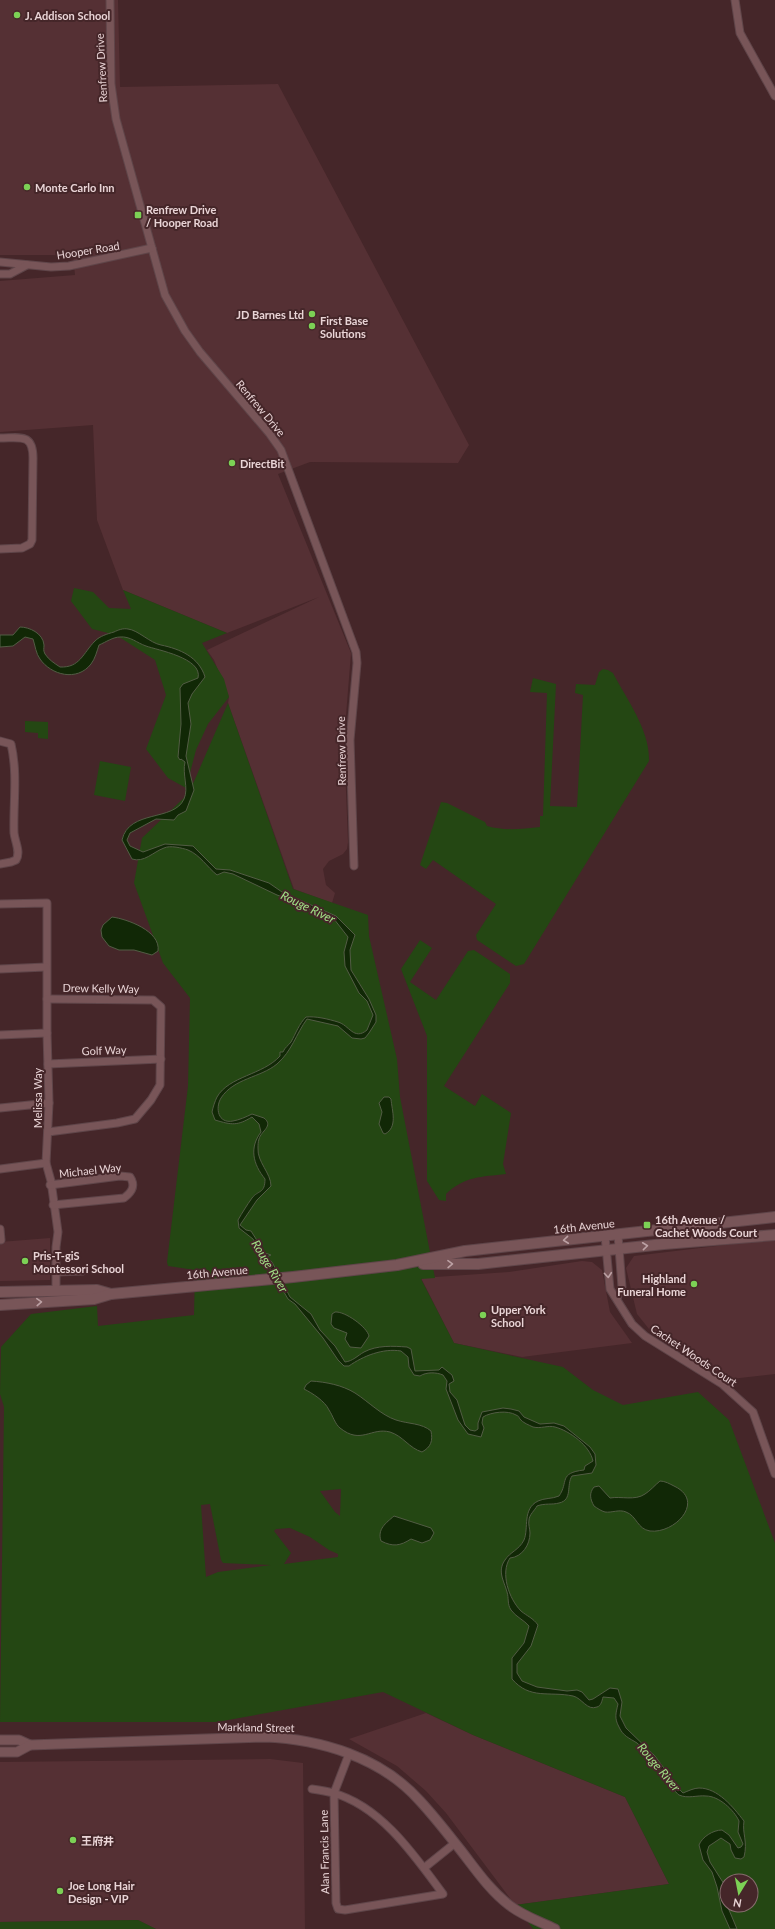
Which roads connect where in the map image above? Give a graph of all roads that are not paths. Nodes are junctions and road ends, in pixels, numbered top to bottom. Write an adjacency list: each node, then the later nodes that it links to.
1 (110, 0): 4 (street, Renfrew Drive)
2 (735, 0): 3 (street)
3 (775, 96)
4 (152, 248): 6 (street, Hooper Road); 12 (street, Renfrew Drive)
5 (0, 262): 6 (street, Hooper Road)
6 (27, 265): 7 (street)
7 (0, 274)
8 (0, 438): 9 (street)
9 (0, 549)
10 (0, 741): 11 (street)
11 (0, 864)
12 (354, 866)
13 (0, 904): 14 (street, Melissa Way)
14 (46, 967): 15 (street); 16 (street, Melissa Way)
15 (0, 969)
16 (47, 999): 17 (street, Melissa Way); 19 (street, Drew Kelly Way)
17 (46, 1033): 18 (street); 20 (street, Melissa Way)
18 (0, 1035)
19 (161, 1060): 20 (street, Golf Way); 23 (street, Drew Kelly Way)
20 (48, 1064): 21 (street, Melissa Way)
21 (49, 1103): 22 (street); 23 (street, Melissa Way)
22 (0, 1108)
23 (48, 1132): 24 (street, Melissa Way)
24 (46, 1163): 25 (street); 26 (street, Melissa Way)
25 (0, 1169)
26 (50, 1185): 27 (street, Melissa Way); 27 (street, Michael Way)
27 (53, 1205): 38 (street, Melissa Way)
28 (775, 1218): 30 (main road, 16th Avenue)
29 (0, 1229): 33 (street)
30 (618, 1235): 32 (main road, 16th Avenue); 34 (street)
31 (775, 1235): 34 (main road, 16th Avenue, one-way to 31)
32 (605, 1236): 35 (street, Cachet Woods Court); 36 (main road, 16th Avenue, one-way to 36)
33 (1, 1240)
34 (619, 1248): 35 (main road, 16th Avenue); 42 (street)
35 (606, 1250): 36 (main road, 16th Avenue, one-way to 35); 42 (street, Cachet Woods Court, one-way to 42)
36 (397, 1265): 41 (main road, 16th Avenue)
37 (83, 1271): 38 (street)
38 (57, 1272): 39 (street, Melissa Way)
39 (56, 1291): 40 (main road, 16th Avenue); 41 (main road, 16th Avenue)
40 (0, 1292)
41 (111, 1294): 43 (main road, 16th Avenue, one-way to 41)
42 (617, 1298): 44 (street, Cachet Woods Court)
43 (0, 1305)
44 (775, 1474)
45 (0, 1740): 46 (street, Markland Street)
46 (30, 1745): 47 (street, Markland Street); 48 (street, Markland Street)
47 (0, 1752)
48 (349, 1754): 50 (street, Alan Francis Lane); 51 (street, Markland Street)
49 (312, 1789): 50 (street)
50 (334, 1793): 52 (street); 52 (street, Alan Francis Lane)
51 (455, 1843): 52 (street); 53 (street, Markland Street)
52 (424, 1868)
53 (555, 1929)

